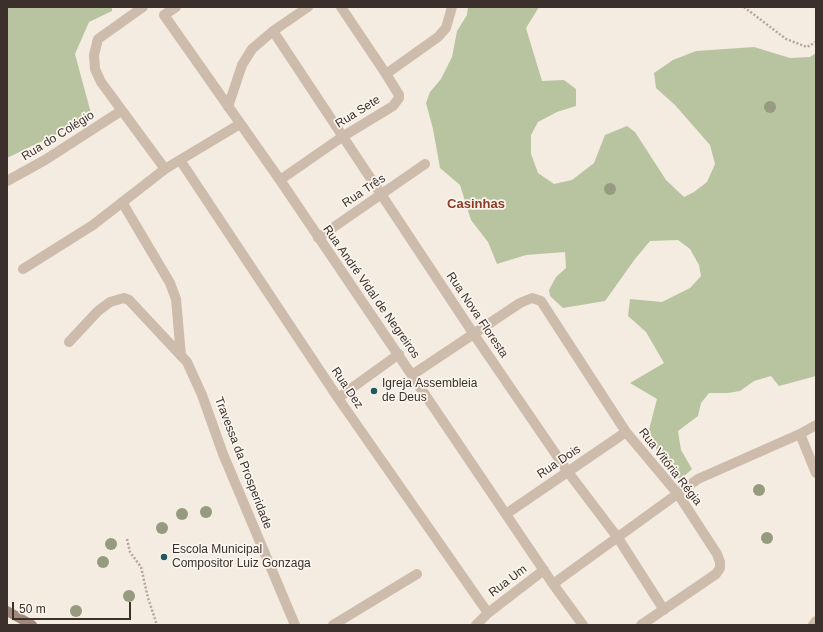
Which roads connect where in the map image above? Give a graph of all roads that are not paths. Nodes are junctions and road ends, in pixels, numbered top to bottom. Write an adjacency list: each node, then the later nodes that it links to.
1 (143, 7): 10 (street)
2 (176, 7): 6 (street, Rua André Vidal de Negreiros)
3 (308, 7): 7 (street)
4 (342, 7): 8 (street, Rua Sete)
5 (452, 7): 8 (street)
6 (161, 11): 9 (street, Rua André Vidal de Negreiros)
7 (273, 31): 9 (street); 12 (street, Rua Nova Floresta)
8 (386, 74): 12 (street, Rua Sete)
9 (228, 107): 11 (street, Rua André Vidal de Negreiros)
10 (121, 111): 15 (street); 17 (street, Rua do Colégio)
11 (240, 124): 13 (street); 16 (street, Rua André Vidal de Negreiros)
12 (342, 137): 16 (street, Rua Sete); 18 (street, Rua Nova Floresta)
13 (180, 160): 15 (street); 27 (street, Rua Dez)
14 (425, 164): 18 (street, Rua Três)
15 (165, 169): 19 (street)
16 (280, 180): 20 (street, Rua André Vidal de Negreiros)
17 (7, 181)
18 (382, 196): 20 (street, Rua Três); 22 (street, Rua Nova Floresta)
19 (122, 202): 21 (street); 25 (street, Travessa da Prosperidade)
20 (318, 238): 24 (street, Rua André Vidal de Negreiros)
21 (23, 269)
22 (473, 333): 26 (street); 29 (street, Rua Vitória Régia); 31 (street, Rua Nova Floresta)
23 (69, 342): 25 (street, Travessa da Prosperidade)
24 (399, 354): 26 (street, Rua André Vidal de Negreiros); 27 (street)
25 (182, 356): 44 (street, Travessa da Prosperidade)
26 (412, 375): 34 (street, Rua André Vidal de Negreiros)
27 (338, 398): 41 (street, Rua Dez)
28 (816, 424): 30 (street)
29 (626, 432): 31 (street, Rua Dois); 33 (street, Rua Vitória Régia)
30 (800, 434): 32 (street); 33 (street)
31 (568, 472): 34 (street, Rua Dois); 35 (street, Rua Nova Floresta)
32 (816, 473)
33 (678, 494): 35 (street); 39 (street, Rua Vitória Régia)
34 (506, 514): 36 (street, Rua André Vidal de Negreiros)
35 (618, 538): 38 (street); 39 (street, Rua Nova Floresta)
36 (544, 570): 38 (street, Rua André Vidal de Negreiros); 41 (street, Rua Um)
37 (417, 574): 45 (street)
38 (553, 584): 47 (street, Rua André Vidal de Negreiros)
39 (664, 610): 48 (street, Rua Vitória Régia)
40 (7, 611): 43 (main road)
41 (488, 613): 46 (street)
42 (816, 621): 49 (street)
43 (32, 625)
44 (295, 625)
45 (333, 625)
46 (476, 625)
47 (583, 625)
48 (641, 625)
49 (813, 625)

